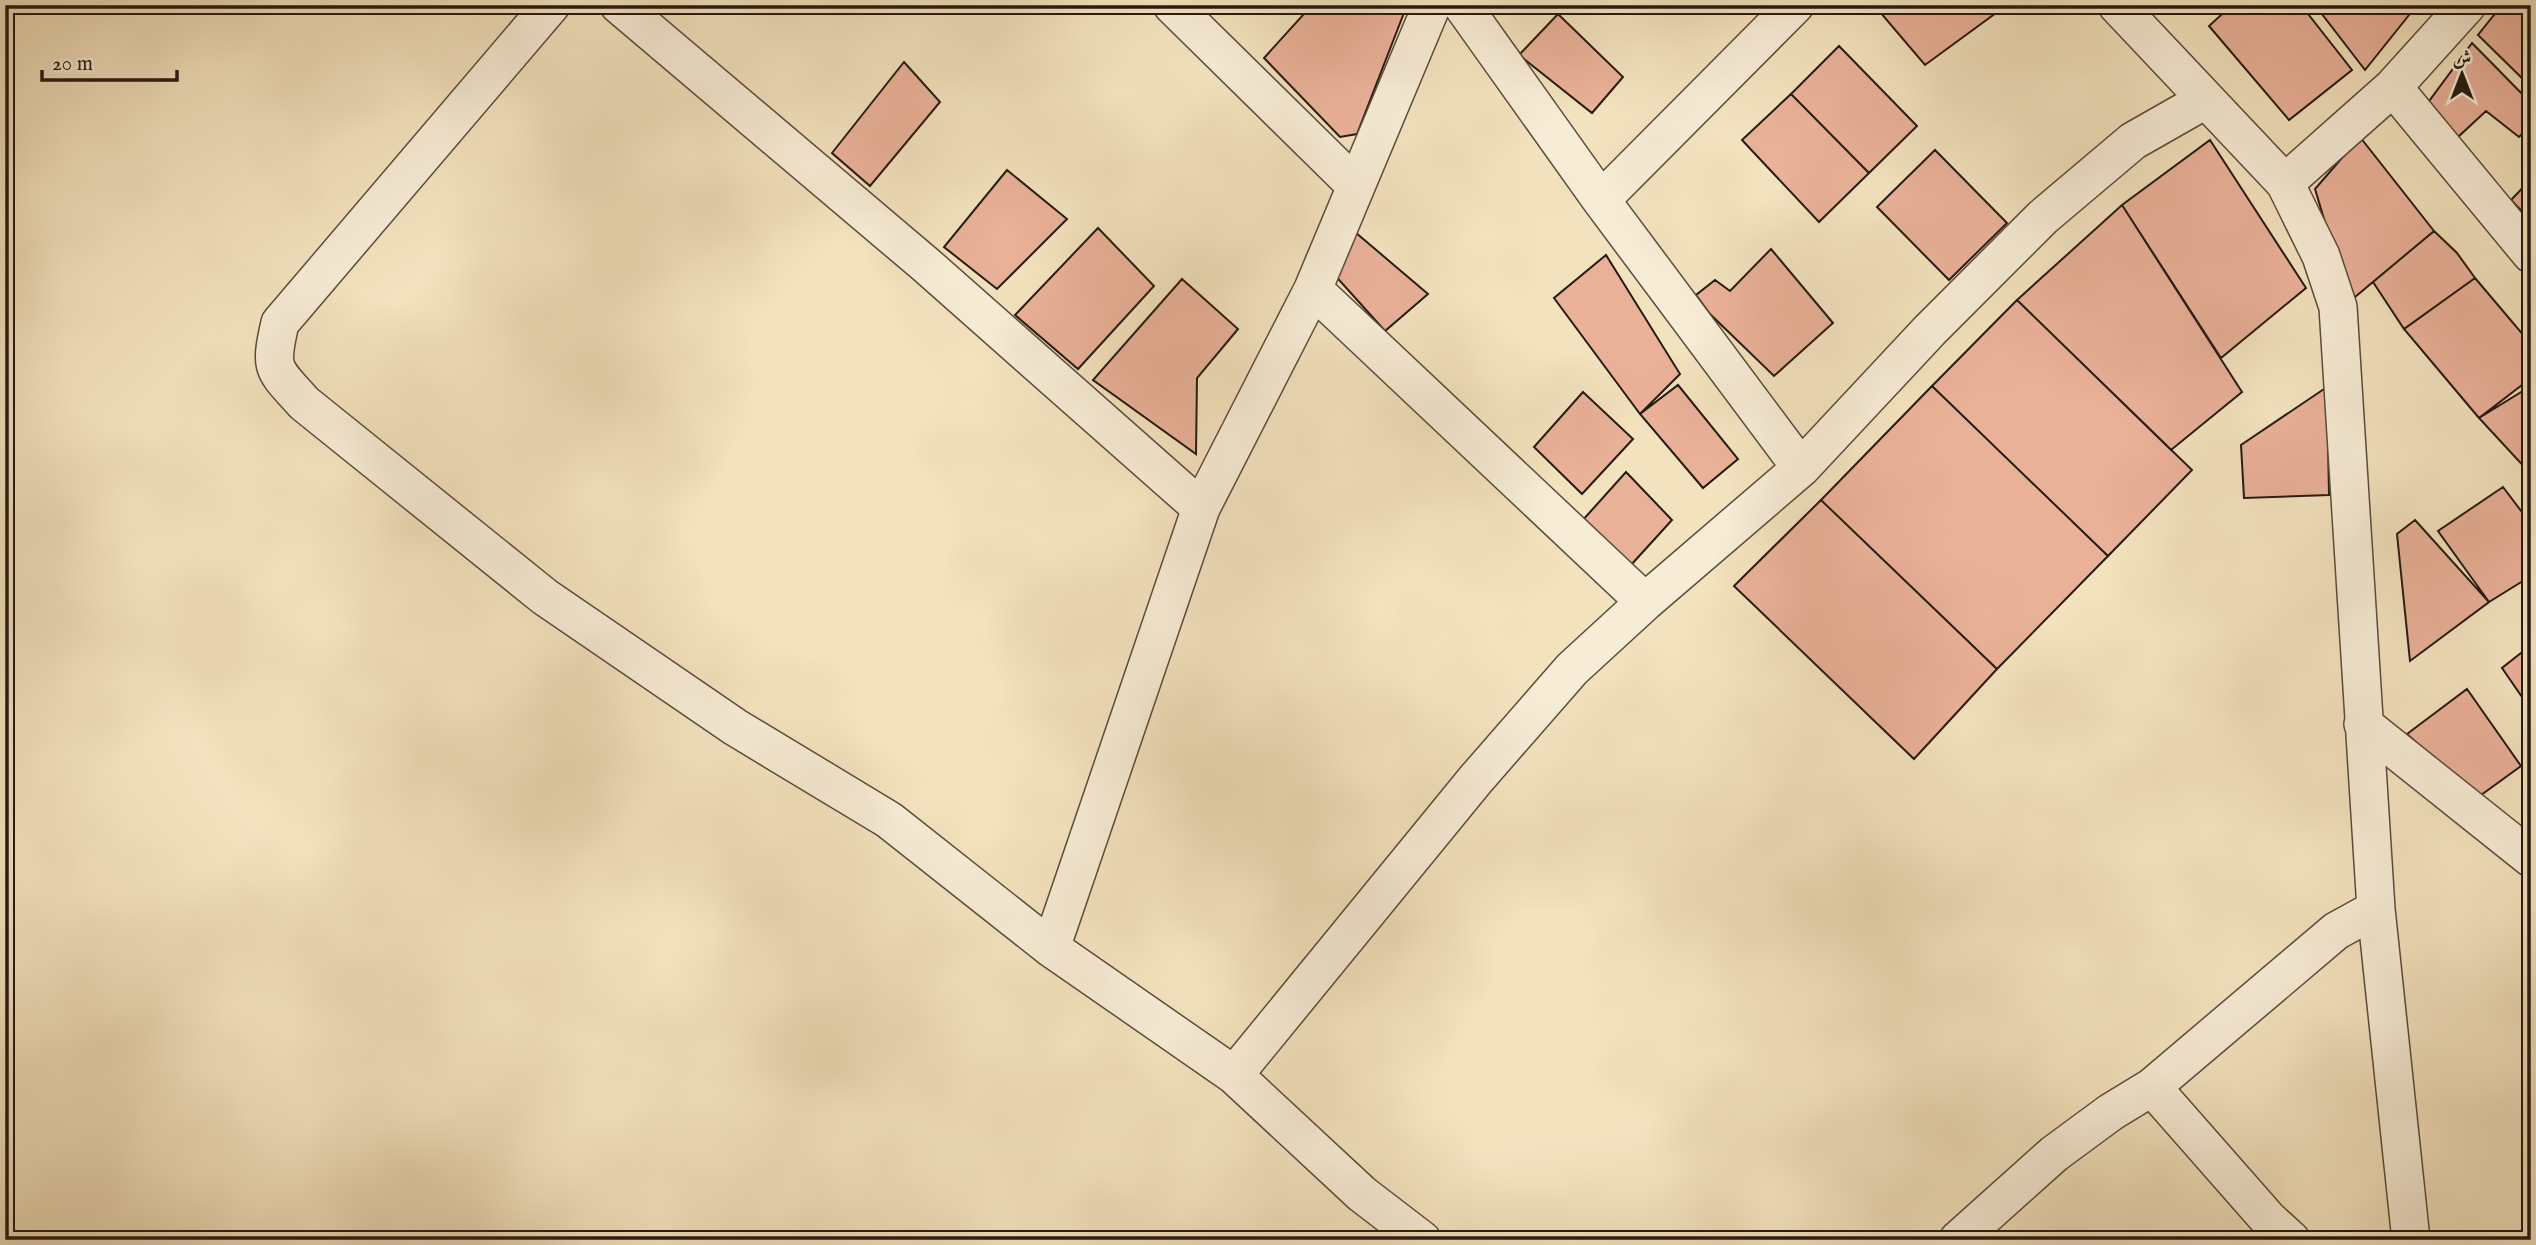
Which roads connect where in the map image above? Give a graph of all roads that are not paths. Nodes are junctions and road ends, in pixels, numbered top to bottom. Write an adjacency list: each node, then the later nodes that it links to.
1 (551, 5): 22 (street)
2 (619, 5): 17 (street)
3 (1172, 5): 12 (street)
4 (1432, 5): 12 (street)
5 (1462, 5): 13 (street)
6 (1795, 5): 13 (street)
7 (2117, 5): 10 (street)
8 (2467, 5): 9 (street)
9 (2393, 87): 11 (street); 14 (street)
10 (2205, 100): 11 (street); 16 (street)
11 (2285, 183): 19 (street)
12 (1356, 186): 15 (street)
13 (1601, 200): 16 (street)
14 (2531, 254)
15 (1313, 289): 17 (street); 18 (street)
16 (1801, 468): 18 (street)
17 (1201, 508): 22 (street)
18 (1645, 602): 23 (street)
19 (2363, 724): 20 (street); 21 (street)
20 (2531, 858)
21 (2376, 909): 24 (street); 28 (street)
22 (1051, 948): 23 (street)
23 (1234, 1075): 25 (street)
24 (2152, 1087): 26 (street); 27 (street)
25 (1422, 1240)
26 (1958, 1240)
27 (2291, 1240)
28 (2411, 1240)

